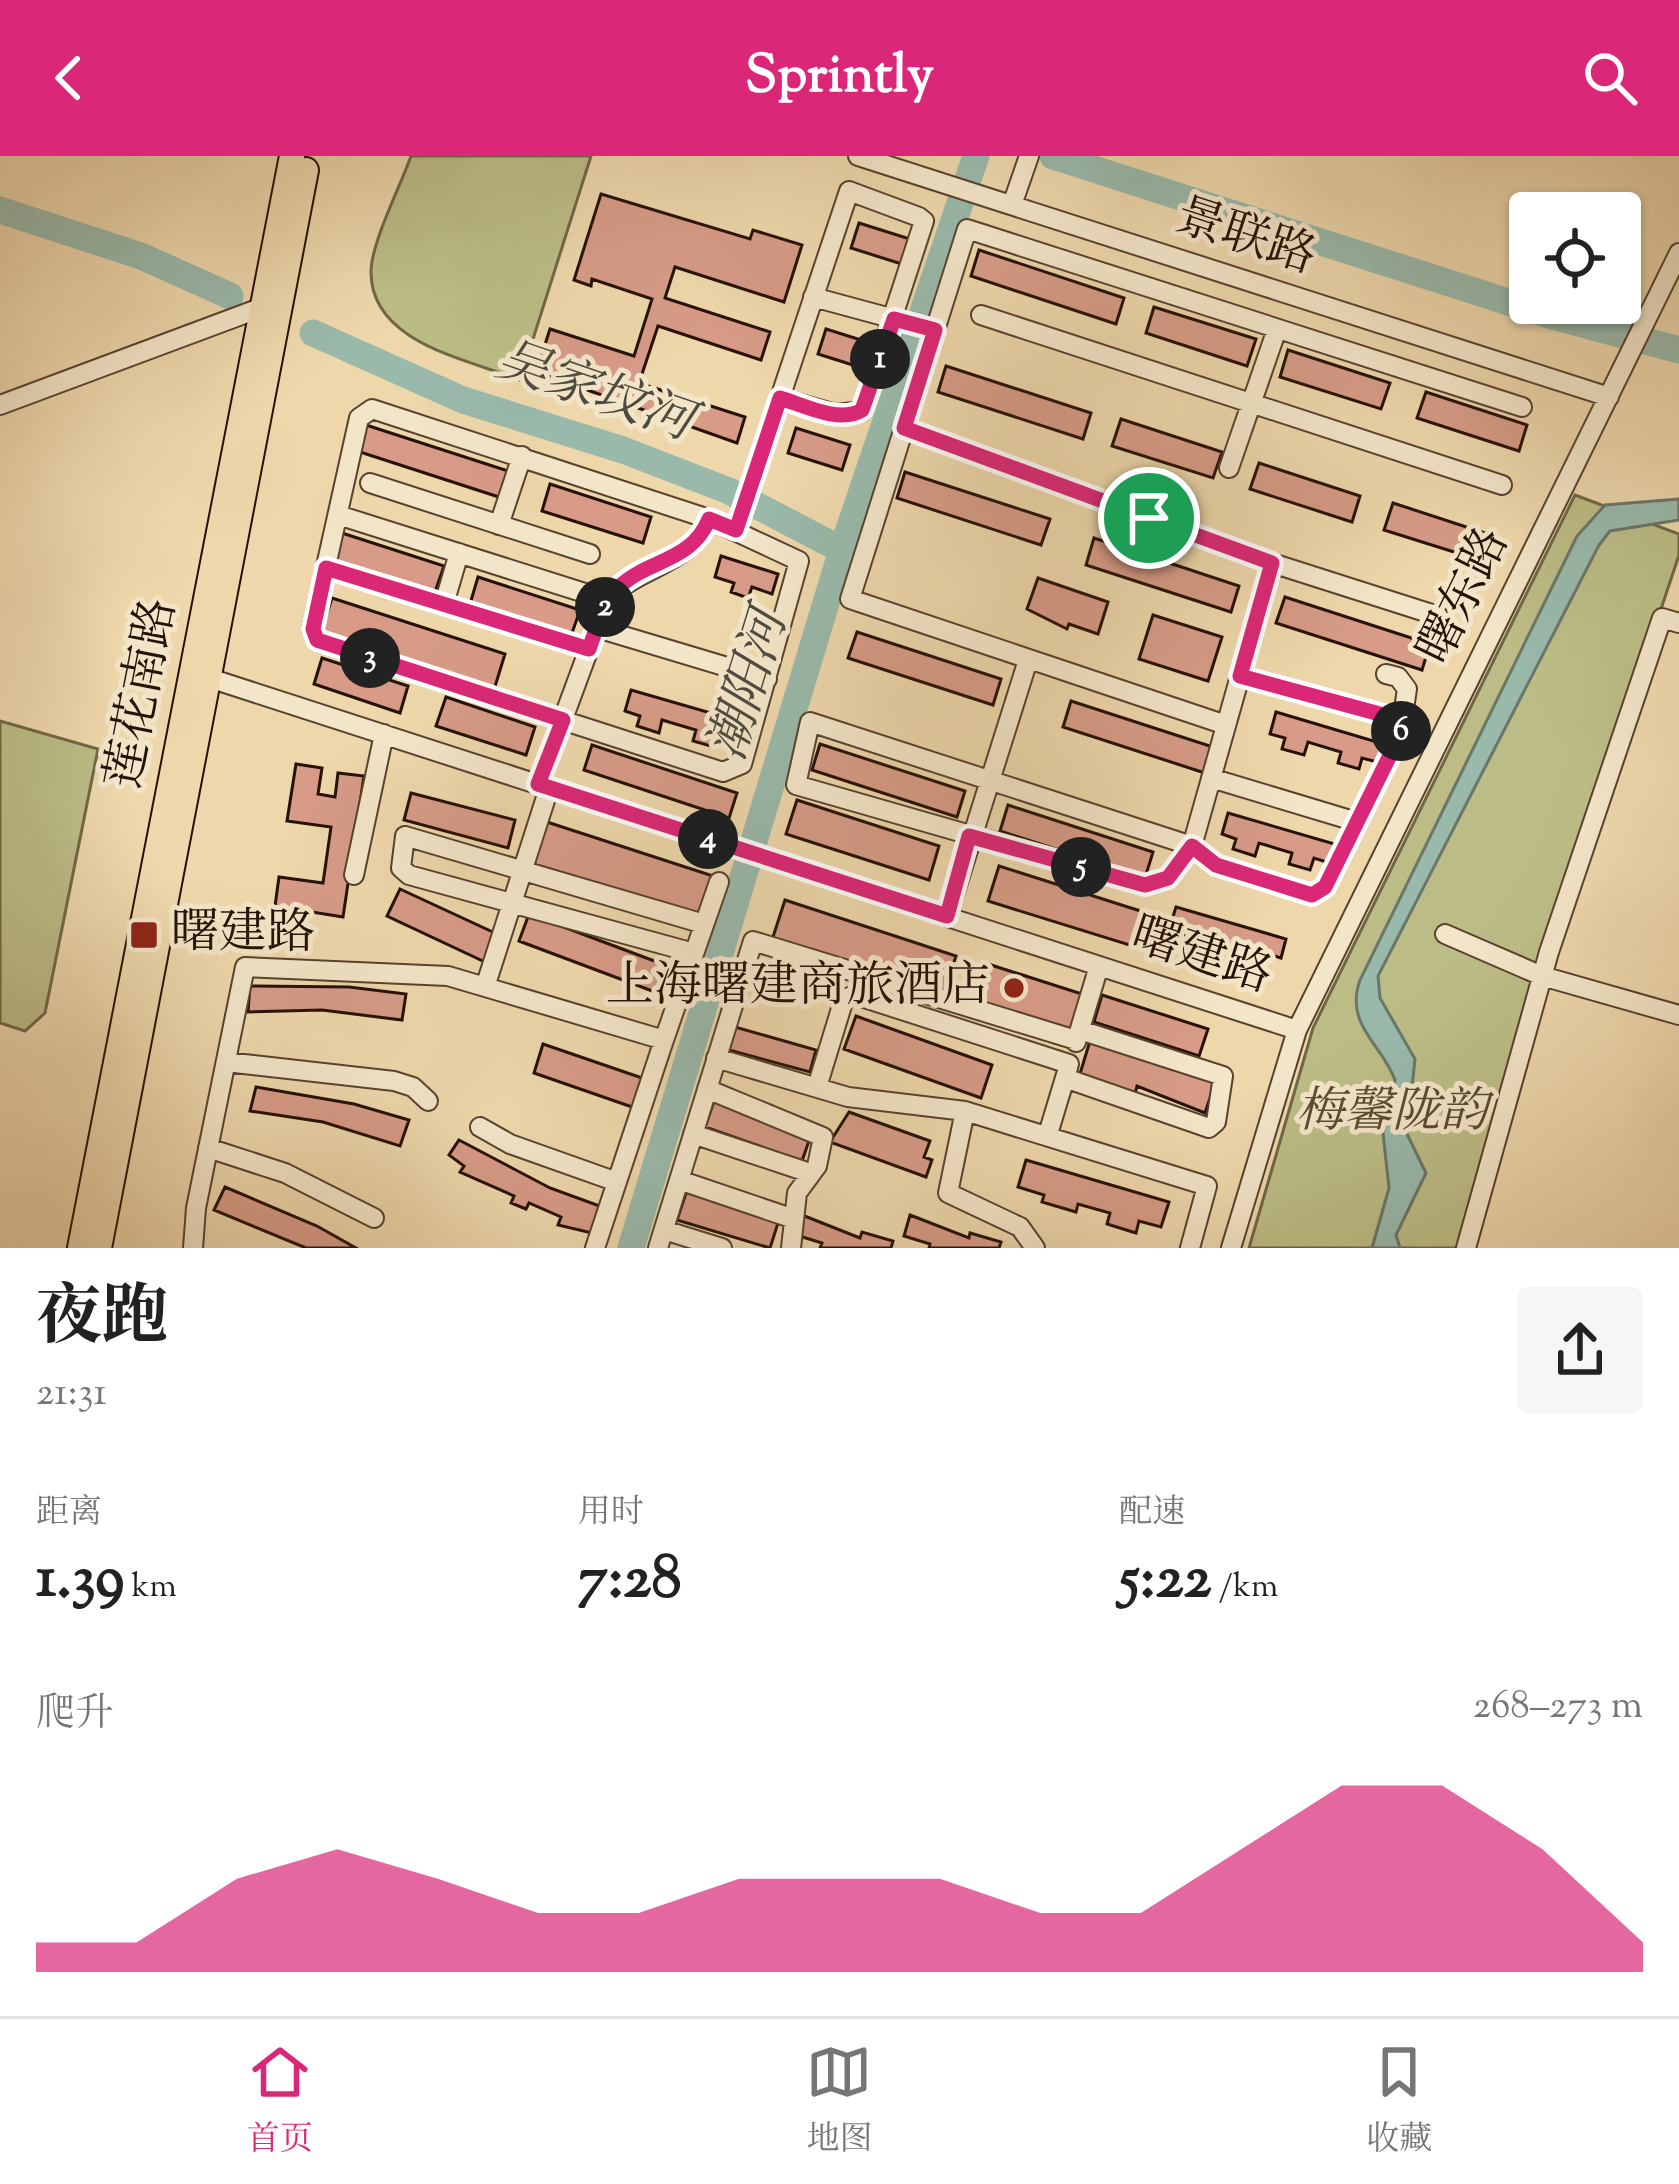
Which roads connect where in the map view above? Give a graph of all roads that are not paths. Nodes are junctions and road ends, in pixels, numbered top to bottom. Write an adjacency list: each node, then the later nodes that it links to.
1 (292, 156): 8 (main road, 莲花南路)
2 (309, 156): 8 (main road, 莲花南路)
3 (858, 156): 5 (street, 景联路)
4 (1027, 161): 5 (street)
5 (1012, 206): 13 (street, 景联路)
6 (1679, 253): 13 (street, 曙东路)
7 (813, 298): 10 (street); 10 (street); 14 (street)
8 (273, 303): 16 (street); 43 (main road, 莲花南路)
9 (981, 315): 15 (street)
10 (896, 319): 12 (street); 14 (street)
11 (1277, 328): 12 (street); 15 (street); 17 (street)
12 (935, 330): 18 (street)
13 (1609, 397): 70 (street, 曙东路)
14 (780, 398): 27 (street)
15 (1252, 403): 20 (street); 22 (street)
16 (0, 405)
17 (1522, 407)
18 (904, 428): 32 (street); 41 (street)
19 (522, 456): 24 (street); 25 (street); 26 (street)
20 (1229, 469)
21 (370, 483): 23 (street)
22 (1502, 485)
23 (423, 500): 26 (street); 29 (street)
24 (338, 515): 29 (street); 33 (street)
25 (709, 519): 27 (street); 35 (street)
26 (500, 525): 28 (street)
27 (736, 530): 45 (street)
28 (529, 534): 31 (street); 34 (street)
29 (410, 538): 30 (street)
30 (459, 553): 34 (street); 36 (street)
31 (590, 554)
32 (1272, 563): 37 (street); 44 (street)
33 (326, 568): 36 (street); 46 (street)
34 (521, 573): 35 (street)
35 (608, 600): 39 (street)
36 (444, 604): 40 (street)
37 (1438, 616)
38 (1679, 623): 67 (street)
39 (597, 628): 40 (street); 45 (street)
40 (589, 649): 46 (street)
41 (1028, 661): 48 (street); 51 (street)
42 (1386, 674): 47 (street)
43 (201, 675): 49 (street, 曙建路); 90 (main road, 莲花南路); 91 (main road, 莲花南路)
44 (1240, 676): 47 (street); 48 (street)
45 (767, 679): 46 (street)
46 (563, 720): 52 (street)
47 (1402, 720): 53 (street)
48 (1226, 725): 50 (street)
49 (384, 734): 52 (street, 曙建路); 57 (street)
50 (1211, 778): 53 (street); 55 (street)
51 (988, 780): 54 (street); 54 (street); 55 (street)
52 (544, 786): 56 (street); 60 (street, 曙建路)
53 (1357, 823): 55 (street)
54 (969, 836): 55 (street); 60 (street)
55 (1192, 846)
56 (524, 867): 59 (street); 59 (street); 61 (street)
57 (354, 875)
58 (719, 883): 61 (street)
59 (512, 903): 63 (street); 68 (street)
60 (947, 916): 65 (street, 曙建路)
61 (704, 924): 63 (street)
62 (1445, 934): 67 (street)
63 (694, 953): 72 (street)
64 (818, 961): 66 (street); 66 (street); 71 (street)
65 (1099, 966): 70 (street, 曙建路); 71 (street)
66 (744, 968): 73 (street)
67 (1542, 976): 69 (street); 99 (street)
68 (486, 984): 72 (street); 74 (street)
69 (1679, 1015)
70 (1297, 1030): 98 (street, 曙东路)
71 (1078, 1035): 75 (street); 75 (street)
72 (664, 1040): 86 (street)
73 (716, 1058): 76 (street); 77 (street)
74 (226, 1062): 78 (street); 83 (street)
75 (1067, 1071): 76 (street); 82 (street)
76 (818, 1088): 79 (street)
77 (707, 1089): 81 (street); 84 (street)
78 (428, 1101)
79 (965, 1111): 82 (street); 96 (street)
80 (480, 1127): 86 (street)
81 (693, 1134): 84 (street); 85 (street)
82 (1048, 1134): 97 (street)
83 (208, 1148): 87 (street); 92 (street)
84 (810, 1173): 88 (street)
85 (679, 1180): 88 (street); 89 (street)
86 (617, 1182): 93 (street)
87 (374, 1218)
88 (794, 1219): 95 (street)
89 (661, 1239): 94 (street)
90 (80, 1248)
91 (99, 1248)
92 (193, 1248)
93 (595, 1248)
94 (722, 1248)
95 (790, 1248)
96 (1035, 1248)
97 (1190, 1248)
98 (1232, 1248)
99 (1466, 1248)

